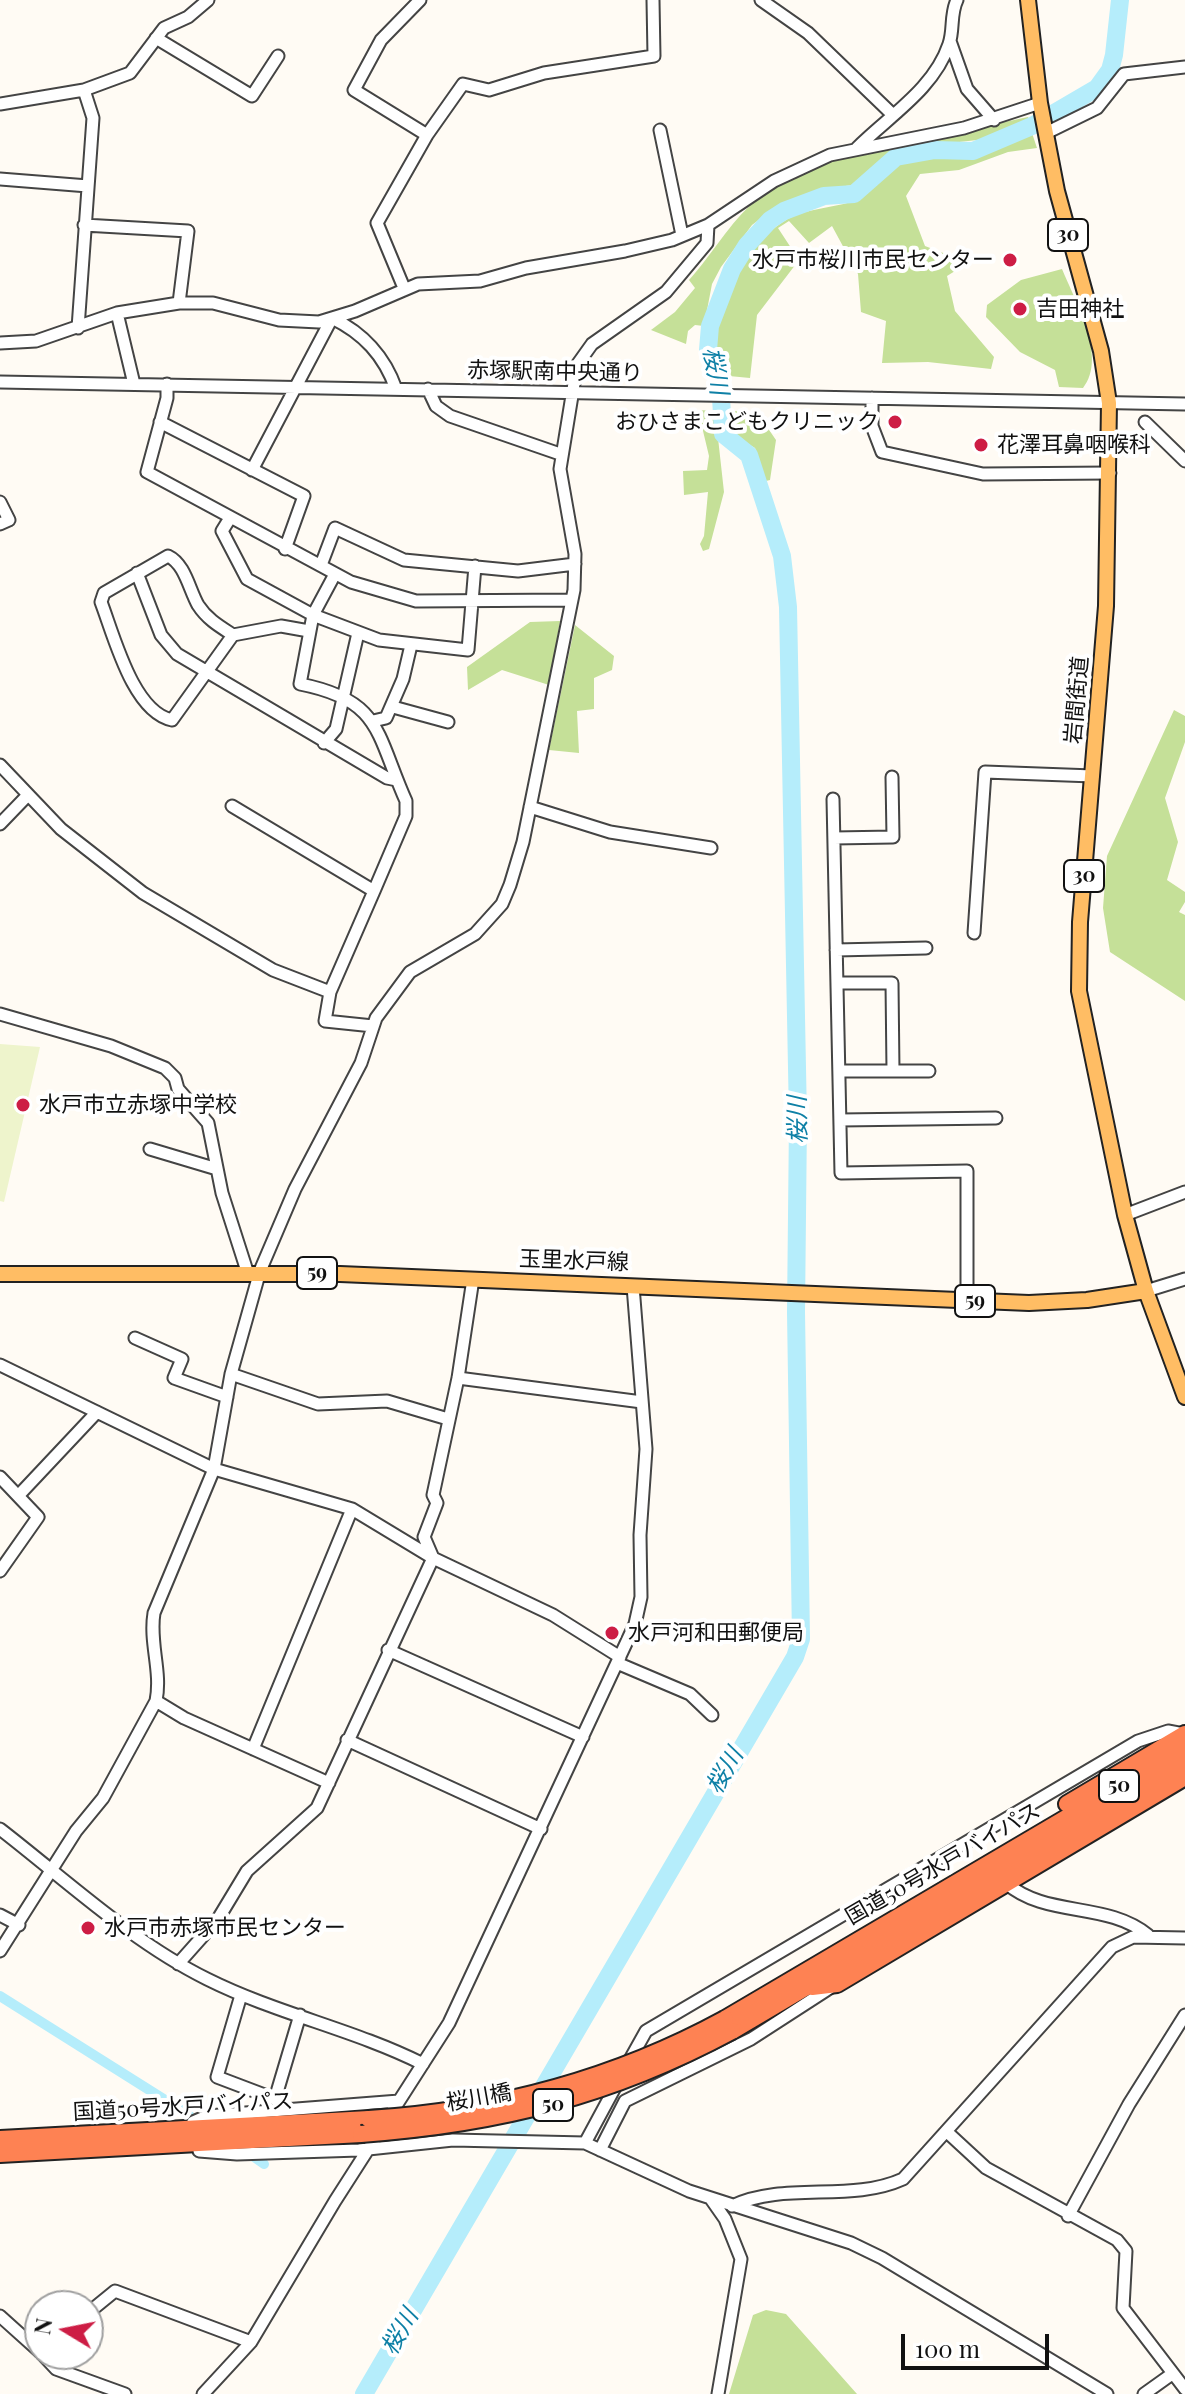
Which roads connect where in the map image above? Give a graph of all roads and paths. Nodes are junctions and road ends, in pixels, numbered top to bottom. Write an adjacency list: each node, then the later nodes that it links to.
1 (208, 0): 7 (street)
2 (653, 0): 18 (street)
3 (761, 0): 14 (street)
4 (957, 0): 8 (street)
5 (1028, 0): 13 (main road, 岩間街道 / 30)
6 (413, 2): 18 (street)
7 (156, 38): 9 (street); 11 (street)
8 (950, 41): 14 (street); 15 (street)
9 (278, 56)
10 (1185, 67): 17 (street)
11 (84, 90): 12 (street); 21 (street)
12 (0, 104)
13 (1041, 106): 15 (street); 17 (main road, 岩間街道 / 30)
14 (893, 115): 19 (street)
15 (994, 120): 19 (street)
16 (660, 130): 24 (street)
17 (1045, 131): 39 (main road, 岩間街道 / 30)
18 (427, 135): 25 (street)
19 (856, 148): 23 (street)
20 (0, 179): 21 (street)
21 (88, 186): 22 (street)
22 (84, 225): 26 (street); 29 (street)
23 (708, 225): 24 (street); 37 (street)
24 (682, 235): 25 (street)
25 (404, 288): 28 (street)
26 (179, 303): 27 (street); 28 (street)
27 (117, 313): 29 (street); 32 (street)
28 (332, 318): 34 (street); 35 (street)
29 (78, 328): 30 (street)
30 (0, 343)
31 (0, 382): 32 (street, 赤塚駅南中央通り)
32 (134, 384): 33 (street, 赤塚駅南中央通り)
33 (167, 384): 34 (street, 赤塚駅南中央通り); 41 (street)
34 (294, 387): 35 (street, 赤塚駅南中央通り); 45 (street)
35 (396, 389): 36 (street, 赤塚駅南中央通り)
36 (428, 389): 37 (street, 赤塚駅南中央通り); 43 (street)
37 (571, 393): 38 (street, 赤塚駅南中央通り); 43 (street)
38 (872, 398): 39 (street, 赤塚駅南中央通り); 46 (street)
39 (1109, 403): 40 (street, 赤塚駅南中央通り); 46 (main road, 岩間街道 / 30)
40 (1185, 404)
41 (160, 422): 45 (street); 48 (street)
42 (1145, 422): 44 (street)
43 (560, 454): 51 (street)
44 (1185, 461)
45 (252, 470): 50 (street)
46 (1110, 473): 70 (main road, 岩間街道 / 30)
47 (0, 502): 49 (street)
48 (230, 518): 50 (street); 58 (street)
49 (0, 524)
50 (285, 549): 52 (street)
51 (575, 564): 53 (street); 57 (street)
52 (321, 565): 53 (street); 55 (street)
53 (475, 566): 56 (street)
54 (137, 573): 61 (street); 63 (street); 63 (street)
55 (335, 574): 56 (street); 58 (street)
56 (471, 600): 57 (street); 62 (street)
57 (572, 600): 76 (street)
58 (313, 615): 59 (street); 60 (street)
59 (309, 631): 61 (street); 64 (street)
60 (358, 633): 62 (street); 64 (street)
61 (233, 635): 63 (street)
62 (411, 645): 65 (street)
63 (207, 674): 68 (street)
64 (344, 699): 66 (street); 68 (street)
65 (393, 707): 66 (street); 67 (street)
66 (373, 721): 72 (street)
67 (448, 722)
68 (324, 743): 72 (street)
69 (0, 765): 73 (street)
70 (1093, 776): 81 (street); 96 (main road, 岩間街道 / 30)
71 (892, 777): 78 (street)
72 (397, 780): 80 (street)
73 (27, 796): 77 (street); 85 (street)
74 (833, 799): 78 (street)
75 (232, 806): 80 (street)
76 (530, 807): 79 (street); 87 (street)
77 (0, 824)
78 (834, 838): 83 (street)
79 (711, 848)
80 (374, 891): 85 (street)
81 (974, 933)
82 (926, 948): 83 (street)
83 (836, 950): 84 (street)
84 (837, 983): 88 (street); 89 (street)
85 (330, 992): 87 (street)
86 (0, 1014): 94 (street)
87 (373, 1026): 97 (street)
88 (839, 1071): 89 (street); 92 (street)
89 (893, 1071): 90 (street)
90 (929, 1071)
91 (996, 1118): 92 (street)
92 (840, 1120): 103 (street)
93 (150, 1149): 94 (street)
94 (217, 1169): 97 (street)
95 (1185, 1192): 96 (street)
96 (1125, 1215): 102 (main road, 岩間街道 / 30)
97 (253, 1271): 98 (main road, 玉里水戸線 / 59); 99 (main road, 玉里水戸線 / 59); 106 (street)
98 (0, 1274)
99 (473, 1279): 101 (main road, 玉里水戸線 / 59); 107 (street)
100 (1185, 1279): 102 (street)
101 (633, 1286): 103 (main road, 玉里水戸線 / 59); 110 (street)
102 (1146, 1291): 103 (main road, 玉里水戸線 / 59); 109 (main road, 岩間街道 / 30)
103 (967, 1301)
104 (135, 1338): 108 (street)
105 (0, 1365): 111 (street)
106 (231, 1374): 108 (street); 112 (street)
107 (458, 1378): 110 (street); 112 (street)
108 (227, 1397): 113 (street)
109 (1185, 1397)
110 (642, 1402): 120 (street)
111 (97, 1412): 113 (street); 115 (street)
112 (448, 1419): 117 (street)
113 (214, 1469): 116 (street); 121 (street)
114 (0, 1477): 115 (street)
115 (18, 1496): 118 (street)
116 (352, 1509): 117 (street); 127 (street)
117 (433, 1558): 119 (street); 120 (street)
118 (0, 1571)
119 (388, 1650): 124 (street); 125 (street)
120 (619, 1660): 122 (street); 124 (street)
121 (156, 1701): 127 (street); 134 (street)
122 (712, 1715)
123 (1185, 1734): 142 (highway); 154 (street)
124 (583, 1737): 132 (street)
125 (347, 1740): 130 (street); 132 (street)
126 (1185, 1748): 133 (highway, 国道50号水戸バイパス / 50)
127 (253, 1749): 130 (street)
128 (1185, 1763): 133 (highway, 国道50号水戸バイパス / 50)
129 (1185, 1777): 135 (highway)
130 (329, 1783): 141 (street)
131 (0, 1829): 134 (street)
132 (541, 1829): 148 (street)
133 (1057, 1831): 142 (highway, 国道50号水戸バイパス / 50)
134 (52, 1869): 137 (street); 141 (street)
135 (1006, 1883): 138 (street); 143 (highway)
136 (0, 1915): 137 (street)
137 (19, 1925): 140 (street)
138 (1148, 1935): 139 (street); 150 (street)
139 (1185, 1938)
140 (0, 1951)
141 (178, 1964): 144 (street)
142 (795, 1984): 143 (highway); 147 (highway, 国道50号水戸バイパス / 50)
143 (837, 1984): 155 (street)
144 (241, 1995): 145 (street); 145 (street)
145 (300, 2015): 148 (street)
146 (1185, 2015): 159 (street)
147 (728, 2025): 151 (highway, 桜川橋 / 50, bridge)
148 (423, 2064): 149 (street)
149 (399, 2101): 151 (street); 152 (street)
150 (947, 2132): 158 (street); 159 (street)
151 (366, 2134): 152 (highway, 国道50号水戸バイパス / 50); 154 (street); 163 (street)
152 (188, 2136): 153 (highway, 国道50号水戸バイパス / 50); 156 (highway, 国道50号水戸バイパス / 50)
153 (0, 2139)
154 (585, 2143): 155 (street)
155 (600, 2150): 157 (street)
156 (0, 2154)
157 (711, 2199): 158 (street); 169 (street)
158 (732, 2206): 170 (street)
159 (1068, 2216): 165 (street)
160 (104, 2300): 163 (street)
161 (0, 2316): 162 (street)
162 (24, 2338)
163 (251, 2342): 168 (street)
164 (59, 2370): 167 (street)
165 (1172, 2374): 166 (street); 171 (street)
166 (1185, 2389)
167 (125, 2394)
168 (203, 2394)
169 (718, 2394)
170 (1107, 2394)
171 (1144, 2394)

